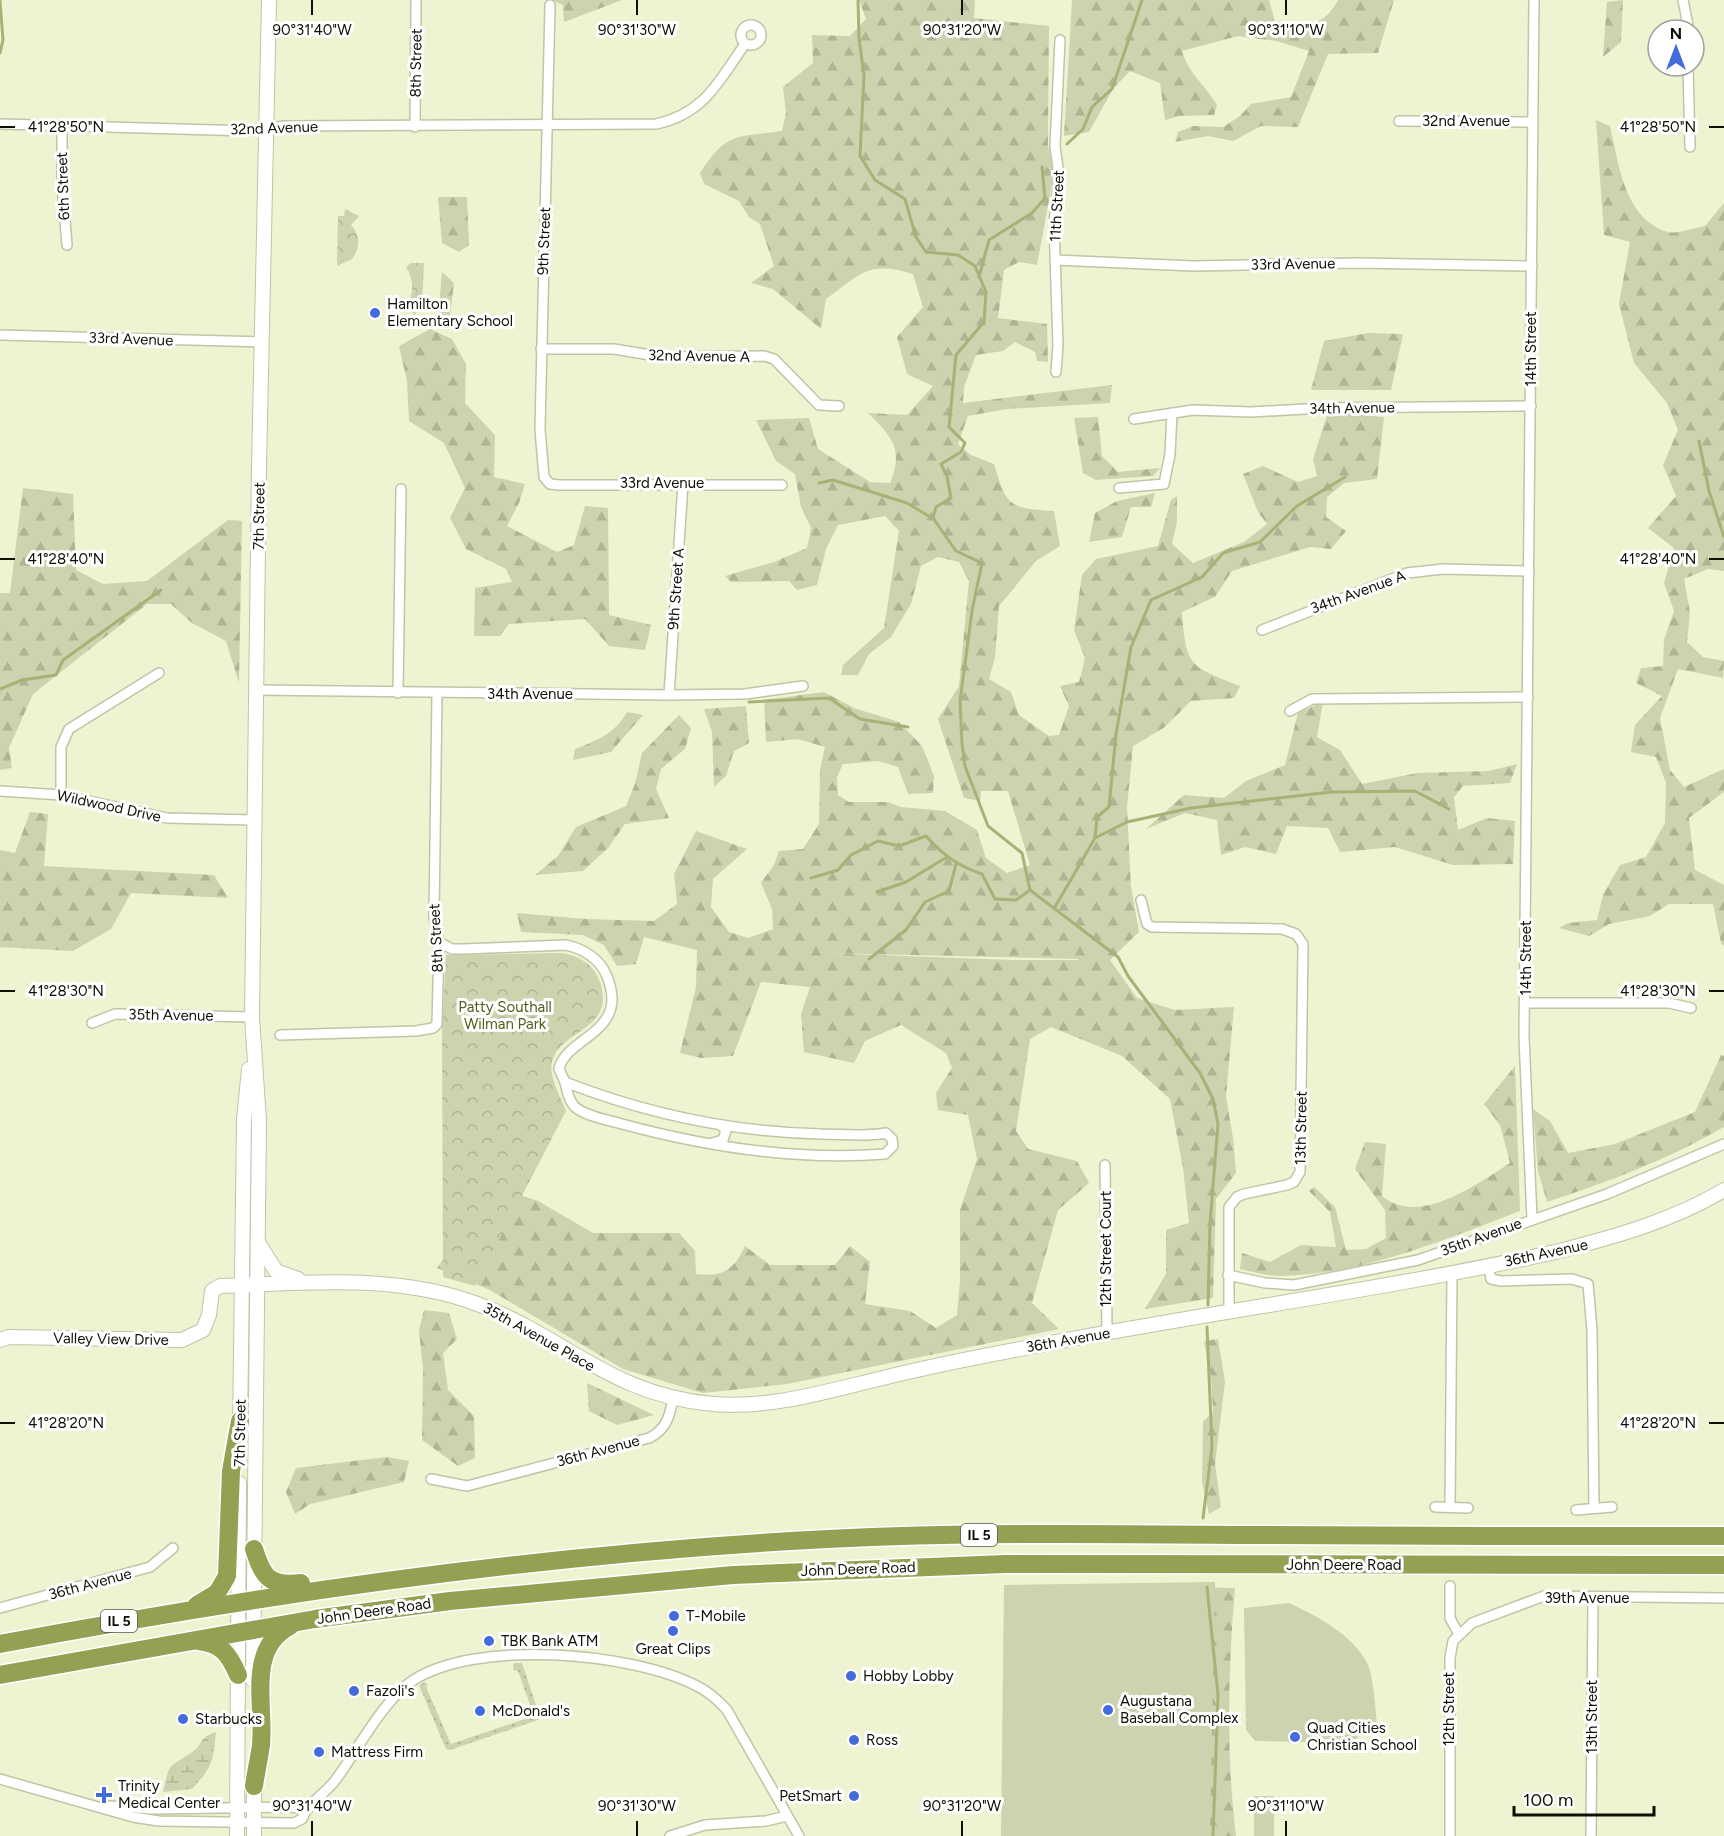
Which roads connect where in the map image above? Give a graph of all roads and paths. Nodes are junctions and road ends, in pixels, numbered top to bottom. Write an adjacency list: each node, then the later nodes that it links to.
1 (269, 0): 16 (street, 7th Street)
2 (416, 0): 14 (street, 8th Street)
3 (1534, 0): 11 (street, 14th Street)
4 (1683, 0): 6 (street)
5 (550, 5): 15 (street, 9th Street)
6 (1687, 18)
7 (1060, 40): 19 (street, 11th Street)
8 (745, 44): 15 (street, 32nd Avenue)
9 (1688, 78): 17 (street)
10 (1399, 121): 11 (street, 32nd Avenue)
11 (1533, 122): 20 (street, 14th Street)
12 (0, 124): 13 (street, 32nd Avenue)
13 (62, 126): 16 (street, 32nd Avenue); 18 (street, 6th Street)
14 (415, 127): 15 (street, 32nd Avenue); 16 (street, 32nd Avenue)
15 (548, 127): 23 (street, 9th Street)
16 (266, 128): 22 (street, 7th Street)
17 (1690, 147)
18 (67, 245)
19 (1055, 260): 20 (street, 33rd Avenue); 24 (street, 11th Street)
20 (1532, 266): 26 (street, 14th Street)
21 (0, 335): 22 (street, 33rd Avenue)
22 (262, 342): 38 (street, 7th Street)
23 (541, 349): 25 (street, 32nd Avenue A); 29 (street, 9th Street)
24 (1056, 372)
25 (839, 406)
26 (1531, 406): 27 (street, 34th Avenue); 34 (street, 14th Street)
27 (1172, 413): 28 (street, 34th Avenue); 32 (street)
28 (1134, 419)
29 (544, 477): 30 (street, 33rd Avenue)
30 (683, 484): 31 (street, 33rd Avenue); 41 (street, 9th Street A)
31 (782, 485)
32 (1119, 488)
33 (401, 489): 39 (street)
34 (1529, 571): 35 (street, 34th Avenue A); 42 (street, 14th Street)
35 (1262, 630)
36 (159, 673): 45 (street)
37 (803, 686): 41 (street, 34th Avenue)
38 (256, 690): 39 (street, 34th Avenue); 46 (street, 7th Street)
39 (398, 693): 40 (street, 34th Avenue)
40 (437, 693): 41 (street, 34th Avenue); 48 (street, 8th Street)
41 (669, 695)
42 (1528, 697): 43 (street); 49 (street, 14th Street)
43 (1290, 711)
44 (0, 791): 45 (street, Wildwood Drive)
45 (61, 795): 46 (street, Wildwood Drive)
46 (254, 820): 51 (street, 7th Street)
47 (1142, 900): 65 (street, 13th Street)
48 (439, 942): 54 (street, 8th Street); 55 (street)
49 (1526, 1003): 50 (street); 61 (street, 14th Street)
50 (1691, 1008)
51 (252, 1017): 52 (street, 35th Avenue); 53 (street, 7th Street)
52 (92, 1023)
53 (252, 1031): 62 (street, 7th Street); 67 (street, 7th Street)
54 (280, 1035)
55 (565, 1082): 56 (street); 57 (street)
56 (721, 1125): 57 (street); 57 (street)
57 (709, 1144)
58 (1724, 1144): 61 (street, 35th Avenue)
59 (1105, 1165): 70 (street, 12th Street Court)
60 (1724, 1190): 63 (street, 36th Avenue)
61 (1532, 1219): 65 (street, 35th Avenue)
62 (258, 1242): 66 (street); 68 (street, 7th Street)
63 (1488, 1265): 64 (street, 36th Avenue); 79 (street)
64 (1452, 1272): 69 (street, 36th Avenue); 77 (street)
65 (1228, 1275): 69 (street, 13th Street)
66 (308, 1283): 68 (street, 35th Avenue Place); 72 (street, 35th Avenue Place)
67 (241, 1285): 68 (street, Valley View Drive); 71 (street, Valley View Drive); 73 (street, 7th Street)
68 (257, 1285): 83 (street, 7th Street)
69 (1229, 1311): 70 (street, 36th Avenue)
70 (1107, 1333): 72 (street, 36th Avenue)
71 (0, 1340)
72 (673, 1398): 74 (street, 36th Avenue)
73 (240, 1421): 89 (street, 7th Street); 91 (highway)
74 (431, 1479)
75 (1435, 1507): 77 (street)
76 (1612, 1507): 79 (street)
77 (1450, 1508): 78 (street)
78 (1468, 1508)
79 (1594, 1508): 80 (street)
80 (1575, 1510)
81 (1724, 1536): 85 (highway, John Deere Road / IL 5)
82 (173, 1548): 90 (street, 36th Avenue)
83 (254, 1549): 85 (highway); 89 (street, 7th Street)
84 (1724, 1565): 92 (highway, John Deere Road / IL 5)
85 (473, 1569): 89 (highway, John Deere Road / IL 5)
86 (1450, 1586): 94 (street)
87 (1593, 1597): 88 (street, 39th Avenue); 94 (street, 39th Avenue); 112 (street, 13th Street)
88 (1724, 1598)
89 (246, 1600): 91 (highway, John Deere Road / IL 5); 93 (street, 7th Street)
90 (0, 1608)
91 (190, 1609): 96 (highway, John Deere Road / IL 5)
92 (297, 1622): 93 (highway, John Deere Road / IL 5); 100 (highway)
93 (245, 1630): 95 (highway, John Deere Road / IL 5); 98 (street, 7th Street); 100 (street, 7th Street)
94 (1458, 1634): 111 (street, 12th Street)
95 (179, 1642): 97 (highway, John Deere Road / IL 5); 98 (highway)
96 (0, 1644)
97 (0, 1675)
98 (238, 1675): 102 (street, 7th Street)
99 (0, 1779): 101 (street)
100 (254, 1786): 103 (street, 7th Street)
101 (97, 1805): 102 (street); 106 (street)
102 (238, 1807): 103 (street); 106 (street, 7th Street)
103 (253, 1807): 104 (street); 107 (street, 7th Street)
104 (305, 1810): 105 (street); 107 (street)
105 (787, 1816): 109 (street); 110 (street)
106 (237, 1821): 107 (street); 108 (street, 7th Street)
107 (254, 1829)
108 (237, 1836)
109 (670, 1836)
110 (799, 1836)
111 (1450, 1836)
112 (1591, 1836)

